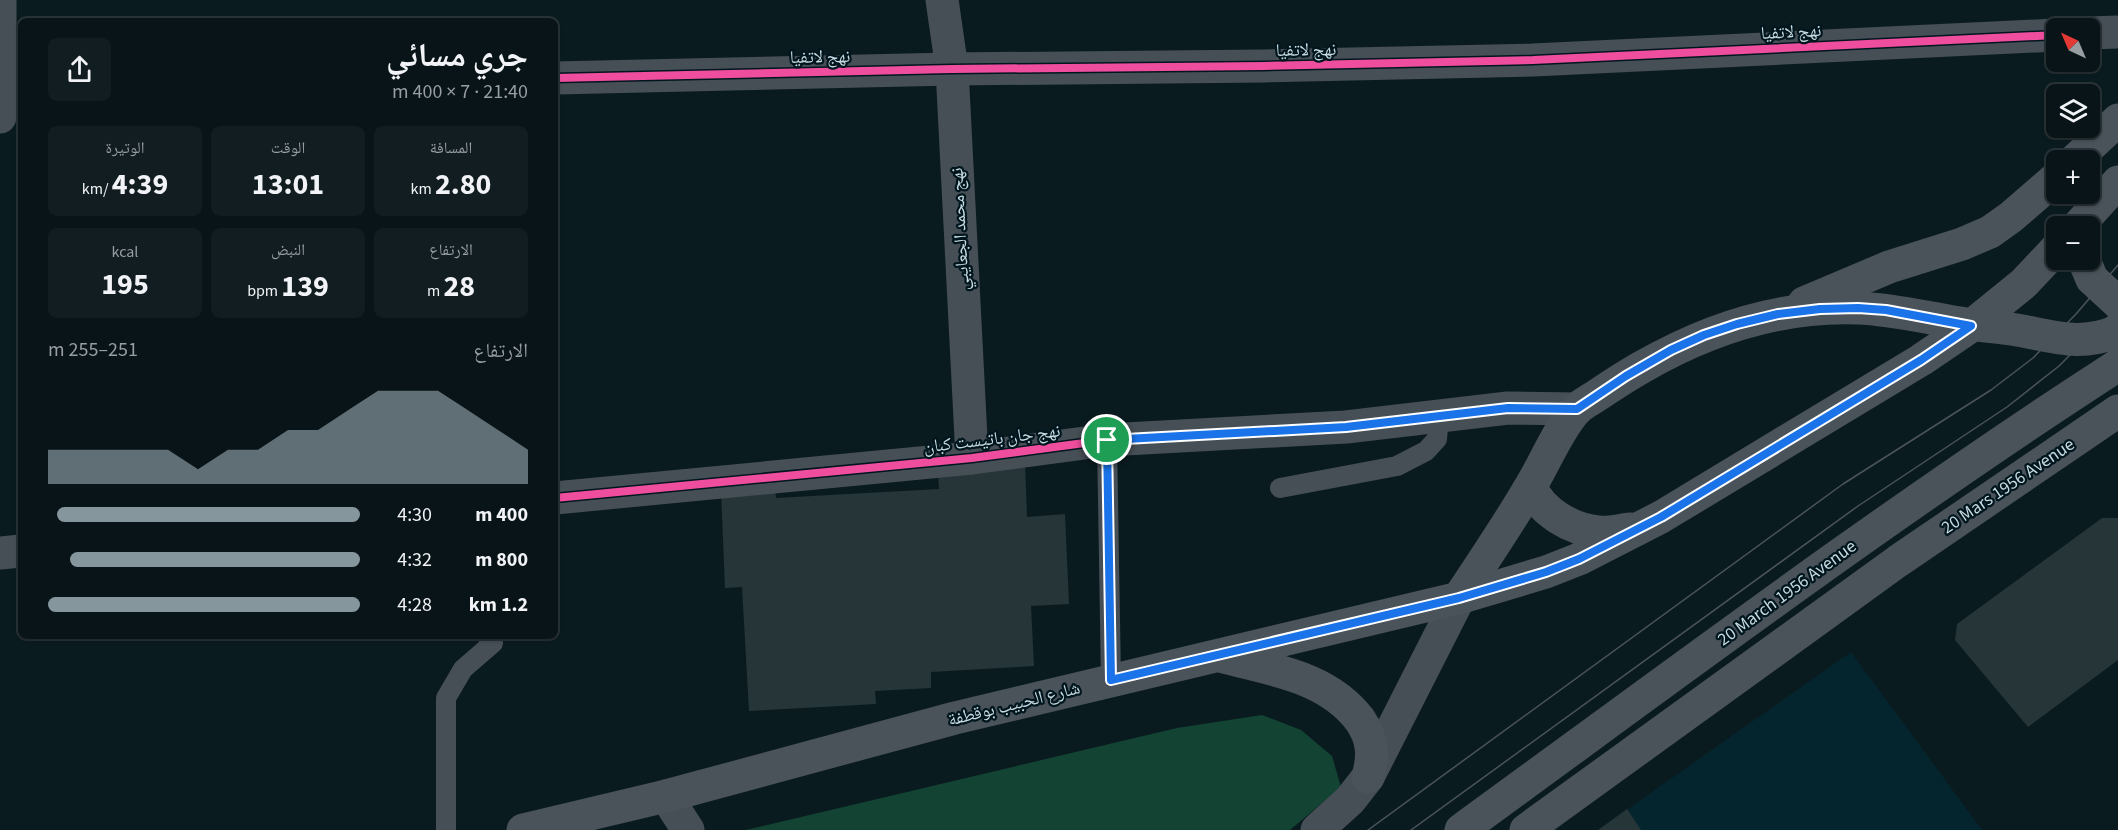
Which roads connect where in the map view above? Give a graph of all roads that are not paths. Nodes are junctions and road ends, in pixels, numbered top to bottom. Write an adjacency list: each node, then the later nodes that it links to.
1 (0, 0): 9 (street)
2 (942, 0): 6 (street, نهج محمد الجعايبي)
3 (2118, 32): 4 (street)
4 (2100, 33)
5 (2046, 35): 6 (street, نهج لاتفيا)
6 (952, 69): 7 (street, نهج لاتفيا); 27 (street, نهج محمد الجعايبي)
7 (558, 78)
8 (18, 90): 9 (street)
9 (1, 91): 10 (street)
10 (0, 117)
11 (2118, 120): 12 (main road)
12 (2086, 150)
13 (2118, 182): 15 (main road)
14 (2046, 187): 19 (main road)
15 (2090, 216)
16 (2046, 260): 20 (main road, شارع الحبيب بوقطفة)
17 (2088, 270): 18 (main road)
18 (2118, 303)
19 (1778, 314): 20 (main road); 23 (main road)
20 (1971, 326): 21 (main road); 31 (main road, شارع الحبيب بوقطفة)
21 (2118, 331)
22 (2118, 365): 45 (main road, 20 March 1956 Avenue)
23 (1577, 409): 25 (street, نهج جان باتيست كبان); 29 (main road)
24 (2118, 411): 46 (main road, 20 Mars 1956 Avenue)
25 (1438, 416): 26 (street, نهج جان باتيست كبان); 28 (lane)
26 (1107, 440): 27 (street, نهج جان باتيست كبان); 38 (lane)
27 (972, 458): 30 (street, نهج جان باتيست كبان)
28 (1280, 488)
29 (1527, 492): 31 (main road); 34 (main road); 37 (main road)
30 (558, 498)
31 (1661, 517): 34 (main road, شارع الحبيب بوقطفة)
32 (18, 551): 33 (street)
33 (0, 553)
34 (1459, 598): 36 (main road, شارع الحبيب بوقطفة); 39 (street)
35 (490, 639): 41 (lane)
36 (1216, 655): 37 (main road, شارع الحبيب بوقطفة); 39 (main road)
37 (1172, 665): 38 (main road, شارع الحبيب بوقطفة)
38 (1111, 680): 40 (main road, شارع الحبيب بوقطفة)
39 (1368, 777): 44 (street)
40 (666, 796): 42 (main road, شارع الحبيب بوقطفة); 43 (street)
41 (446, 830)
42 (523, 830)
43 (688, 830)
44 (1317, 830)
45 (1461, 830)
46 (1526, 830)

